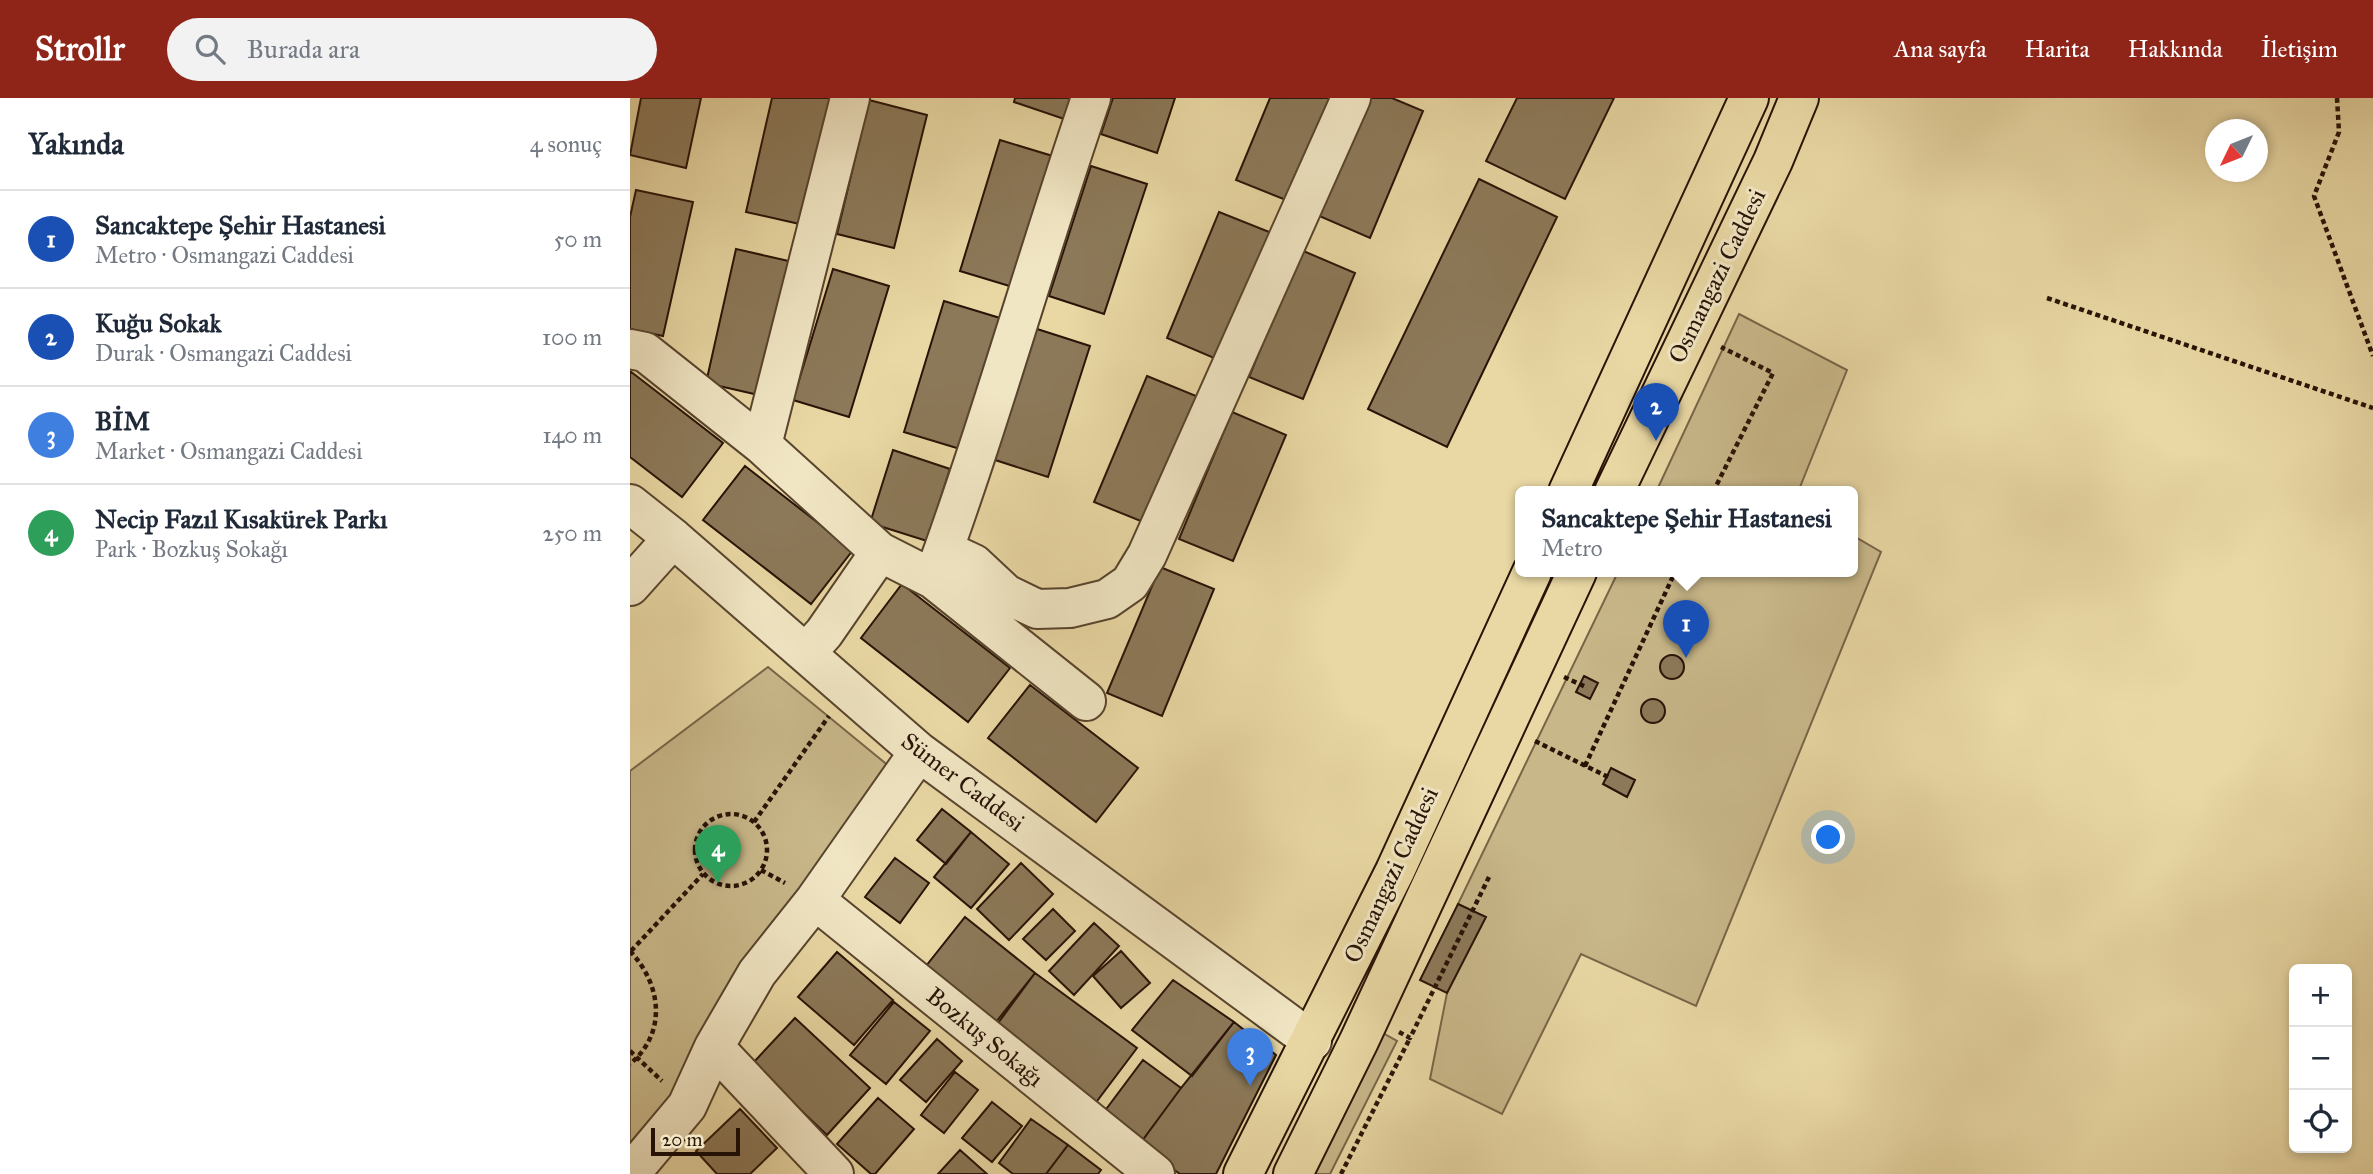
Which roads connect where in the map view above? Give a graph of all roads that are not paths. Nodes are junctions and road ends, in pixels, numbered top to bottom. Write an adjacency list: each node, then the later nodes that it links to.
1 (850, 98): 7 (street)
2 (1091, 98): 13 (street)
3 (1351, 98): 13 (street)
4 (1749, 98): 8 (main road, Osmangazi Caddesi)
5 (1799, 98): 9 (main road, Osmangazi Caddesi)
6 (630, 349): 7 (street)
7 (762, 445): 12 (street)
8 (1571, 486)
9 (1617, 486)
10 (630, 504): 11 (street, Sümer Caddesi)
11 (673, 538): 16 (street); 17 (street, Sümer Caddesi)
12 (880, 552): 13 (street); 17 (street)
13 (939, 565): 18 (street)
14 (1530, 577): 21 (main road, Osmangazi Caddesi)
15 (1575, 577): 27 (main road, Osmangazi Caddesi)
16 (630, 586)
17 (806, 653): 19 (street, Sümer Caddesi)
18 (1086, 701)
19 (919, 752): 20 (street); 21 (street, Sümer Caddesi)
20 (815, 900): 22 (street); 25 (street, Bozkuş Sokağı)
21 (1312, 1041): 26 (main road, Osmangazi Caddesi)
22 (714, 1047): 23 (street); 24 (street)
23 (630, 1174)
24 (834, 1174)
25 (1155, 1174)
26 (1243, 1174)
27 (1293, 1174)

